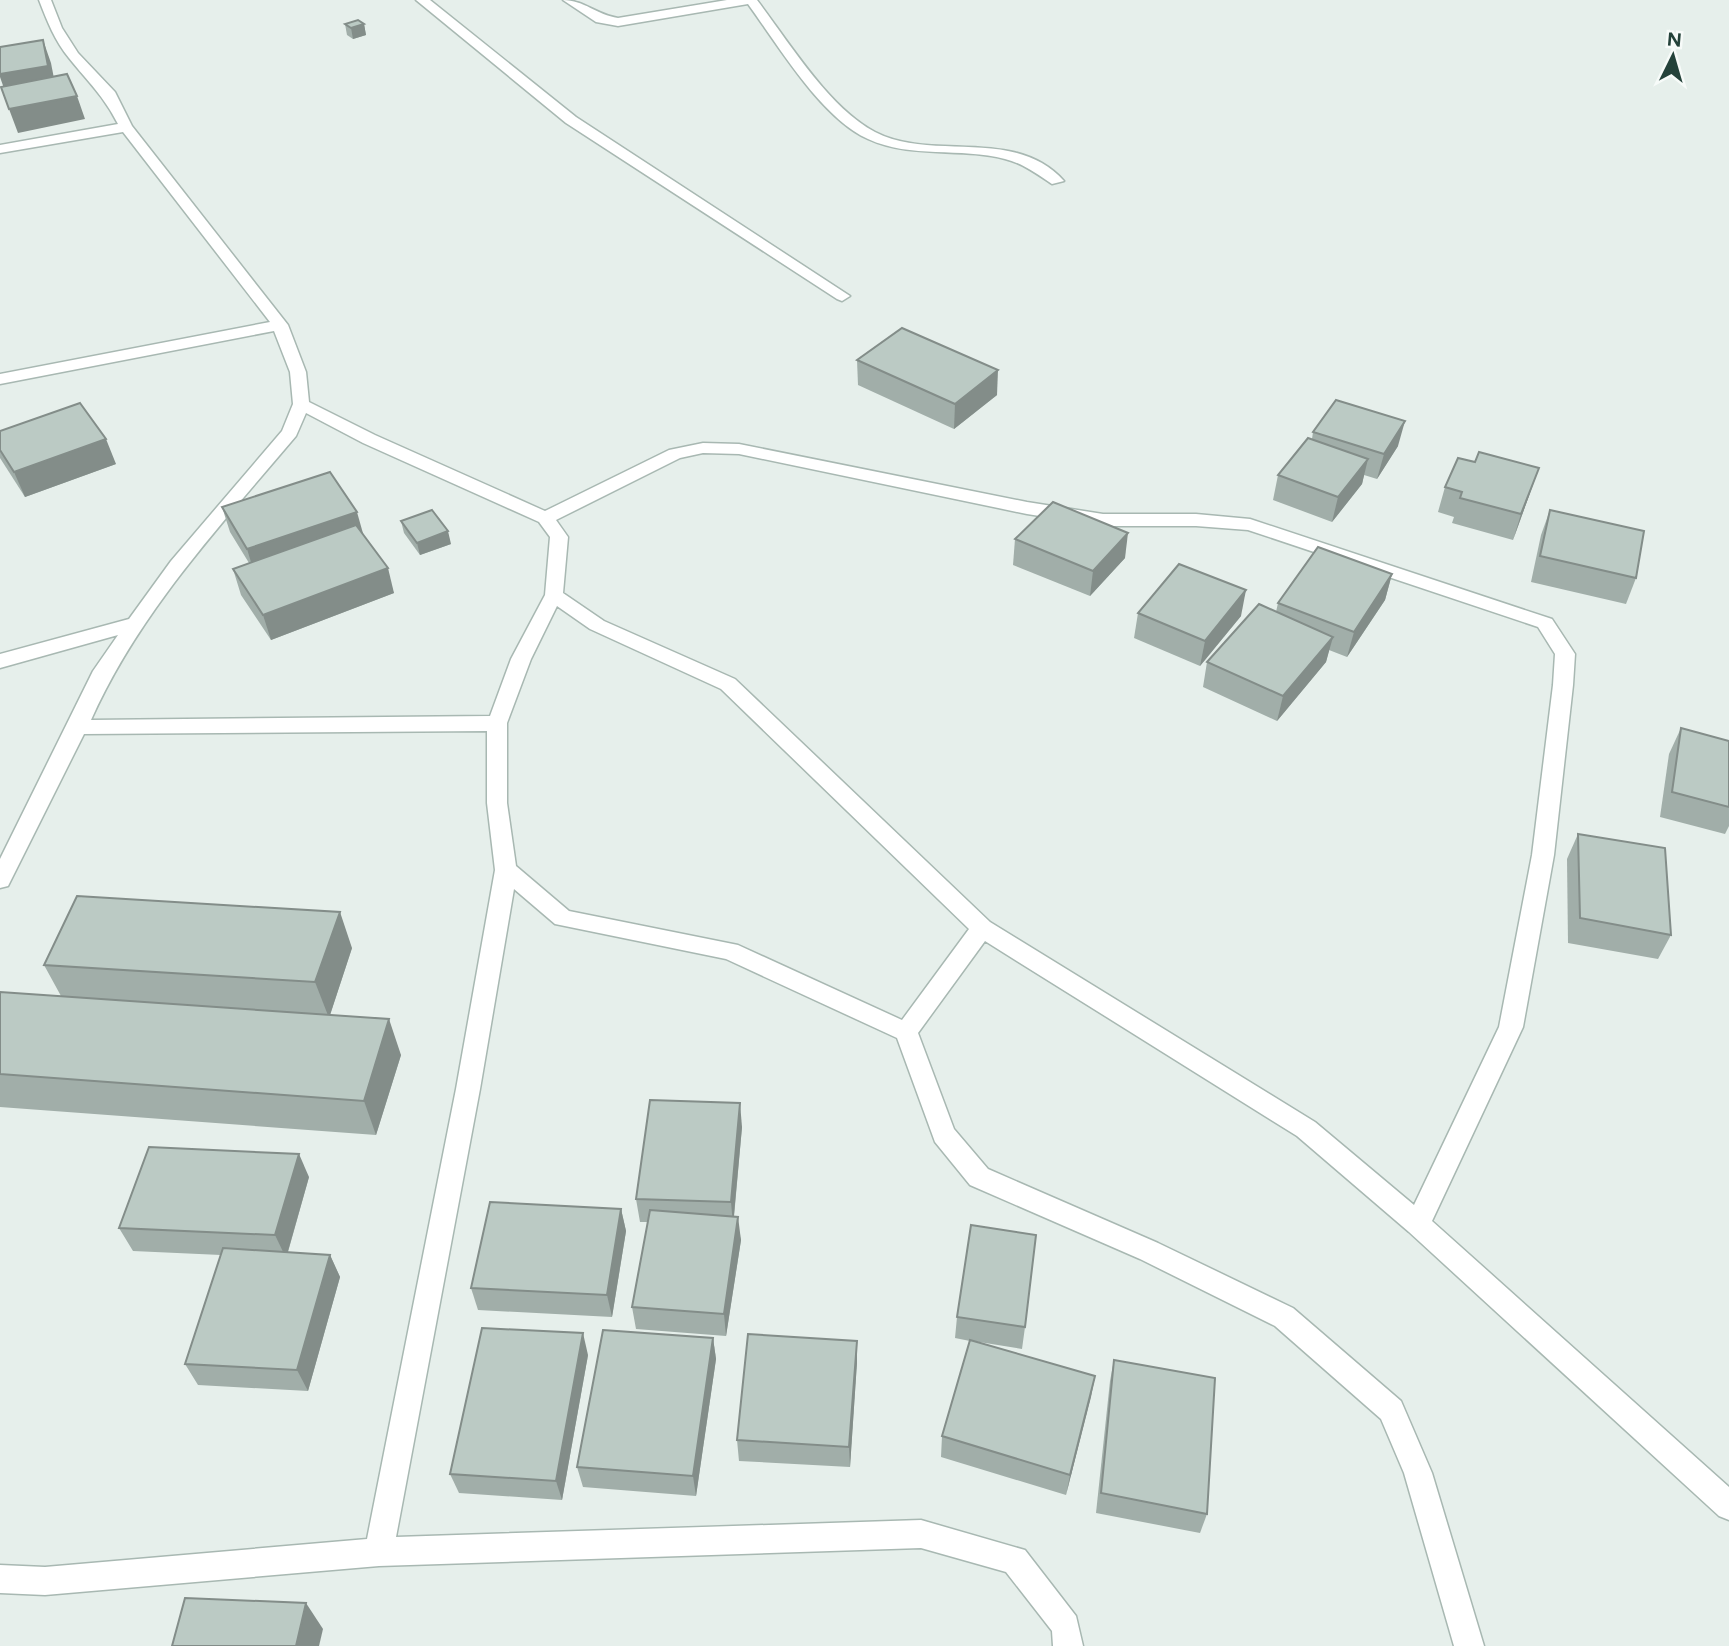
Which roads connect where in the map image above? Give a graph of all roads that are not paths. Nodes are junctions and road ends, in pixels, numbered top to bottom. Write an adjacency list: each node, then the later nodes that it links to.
1 (45, 0): 5 (street)
2 (422, 0): 8 (street)
3 (569, 0): 4 (street)
4 (750, 0): 7 (street)
5 (126, 127): 6 (street); 9 (street)
6 (0, 149)
7 (1057, 181)
8 (842, 296)
9 (280, 324): 10 (street); 11 (street)
10 (0, 379)
11 (300, 404): 12 (street); 14 (street)
12 (545, 518): 13 (street); 22 (street)
13 (554, 595): 16 (street); 20 (street)
14 (135, 624): 15 (street); 17 (street)
15 (0, 661)
16 (497, 723): 17 (street); 18 (street)
17 (78, 727): 19 (street)
18 (506, 870): 21 (street); 24 (street)
19 (0, 880)
20 (982, 928): 21 (street); 22 (street)
21 (906, 1032): 27 (street)
22 (1418, 1224): 23 (street)
23 (1729, 1506)
24 (379, 1552): 25 (street); 26 (street)
25 (0, 1579)
26 (1068, 1646)
27 (1469, 1646)

